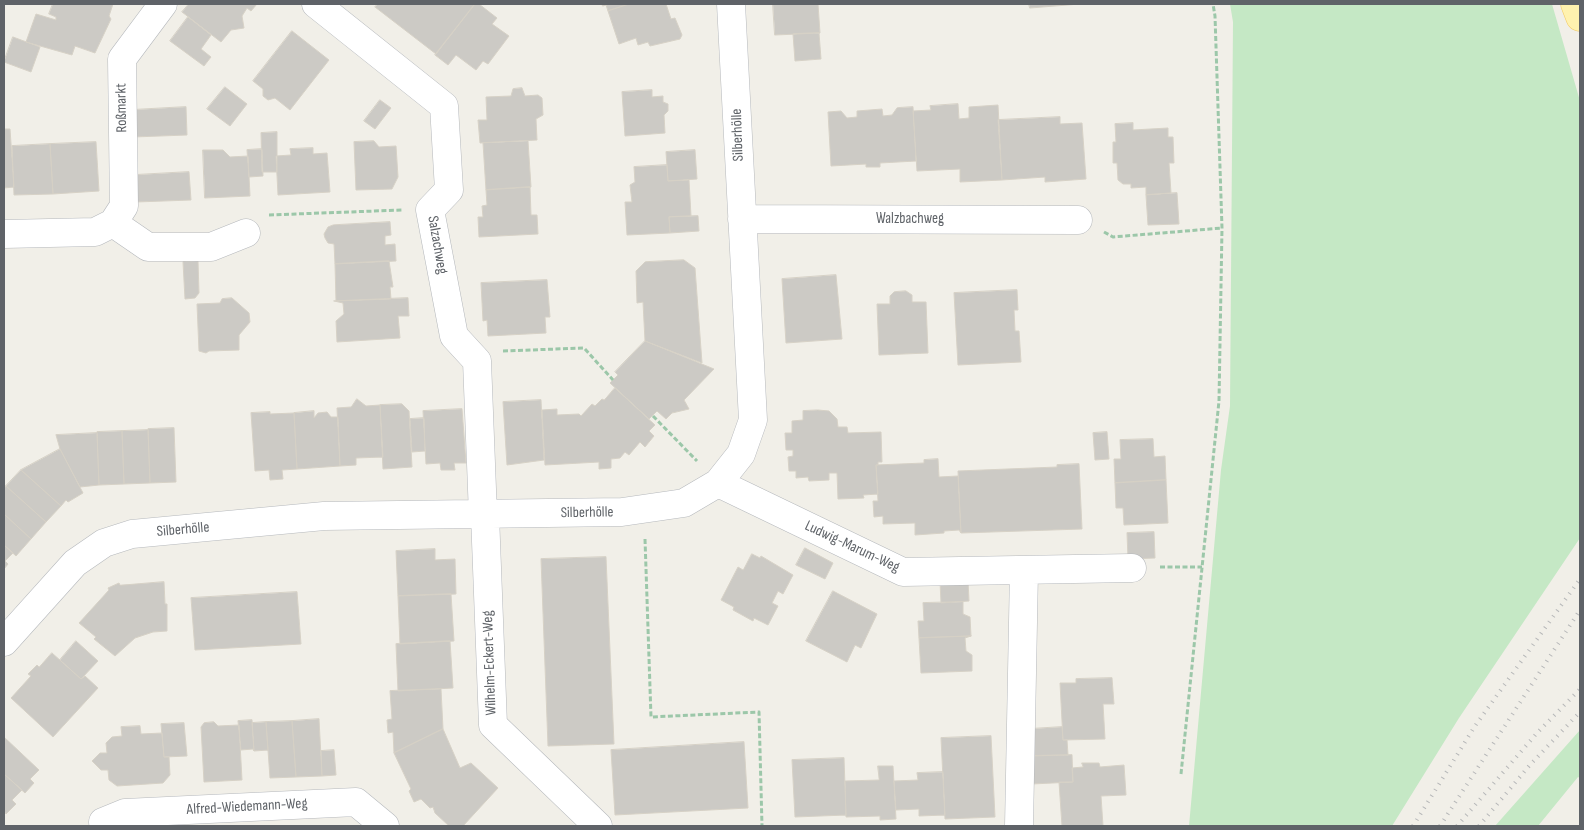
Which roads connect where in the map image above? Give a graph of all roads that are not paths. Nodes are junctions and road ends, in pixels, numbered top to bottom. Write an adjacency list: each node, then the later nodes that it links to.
1 (164, 4): 8 (street, Roßmarkt)
2 (316, 4): 12 (street, Salzachweg)
3 (731, 4): 6 (street, Silberhölle)
4 (1576, 4): 5 (main road)
5 (1580, 17)
6 (742, 219): 7 (street, Walzbachweg); 11 (street, Silberhölle)
7 (1078, 220)
8 (113, 223): 9 (street); 10 (street)
9 (246, 233)
10 (4, 234)
11 (718, 483): 12 (street, Silberhölle); 14 (street, Ludwig-Marum-Weg)
12 (484, 515): 15 (street, Silberhölle); 18 (street, Wilhelm-Eckert-Weg)
13 (1132, 568): 14 (street, Ludwig-Marum-Weg)
14 (1024, 571): 19 (street)
15 (4, 642)
16 (102, 822): 17 (street, Alfred-Wiedemann-Weg)
17 (385, 826)
18 (598, 826)
19 (1019, 826)

